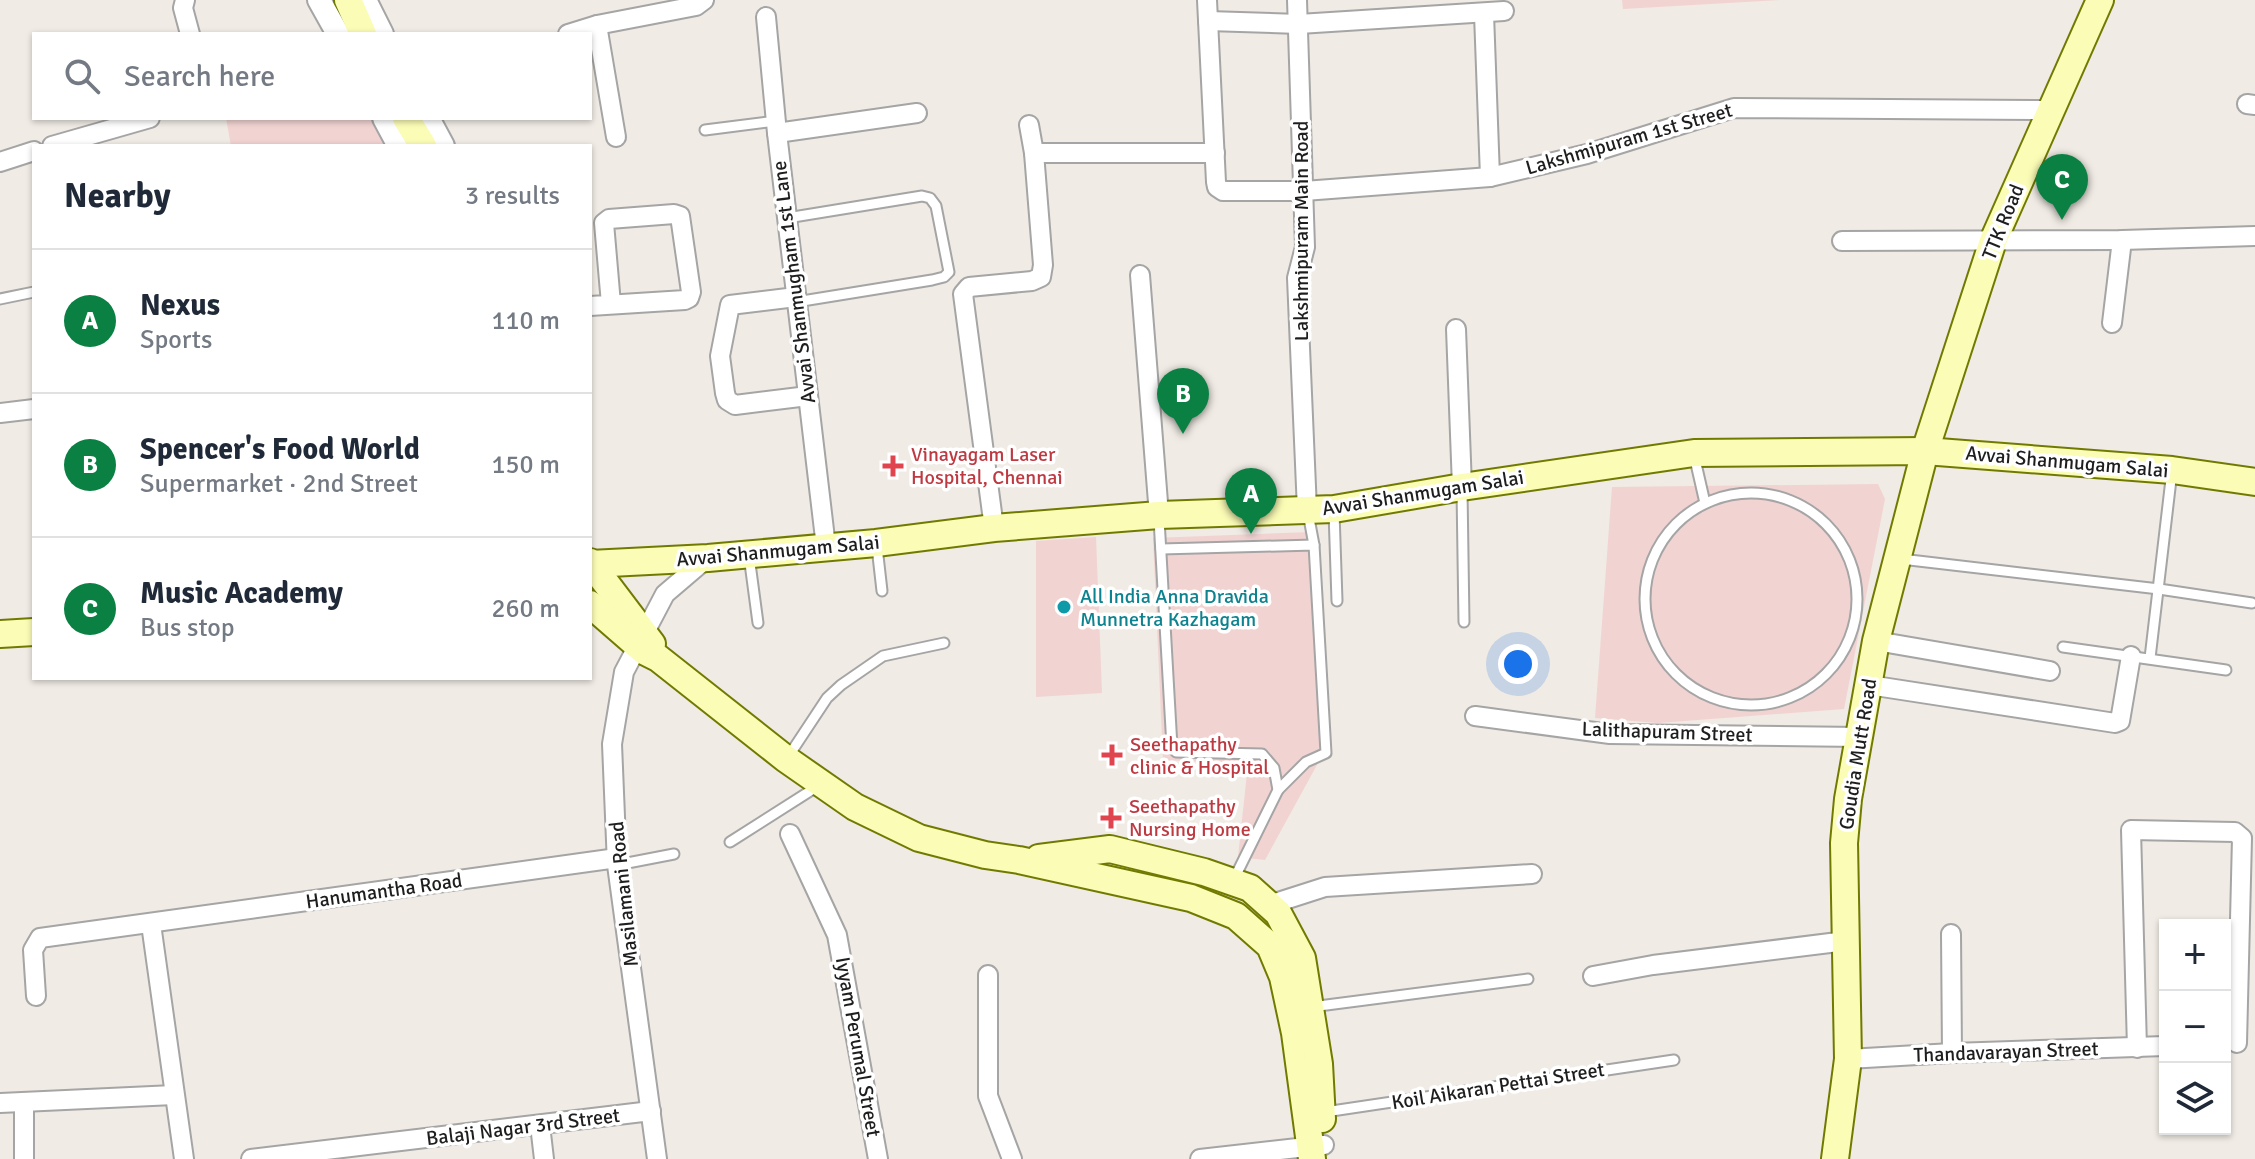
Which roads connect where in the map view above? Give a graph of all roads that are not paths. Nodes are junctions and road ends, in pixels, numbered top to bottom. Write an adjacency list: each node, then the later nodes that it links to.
1 (185, 0): 15 (street)
2 (319, 0): 16 (street)
3 (348, 0): 17 (main road)
4 (365, 0): 18 (street)
5 (1207, 0): 12 (street)
6 (1297, 0): 13 (street, Lakshmipuram Main Road)
7 (2100, 0): 20 (main road, TTK Road)
8 (704, 1): 14 (street)
9 (1504, 11): 10 (street)
10 (1484, 14): 13 (street); 38 (street)
11 (766, 17): 27 (street, Avvai Shanmugham 1st Lane)
12 (1208, 21): 13 (street); 36 (street)
13 (1299, 24): 39 (street, Lakshmipuram Main Road)
14 (597, 25): 19 (street); 29 (street)
15 (189, 32)
16 (337, 32)
17 (362, 32)
18 (381, 32)
19 (574, 32)
20 (2051, 110): 38 (street, Lakshmipuram 1st Street); 44 (main road, TTK Road)
21 (917, 113): 27 (street)
22 (143, 120): 30 (street)
23 (385, 120): 31 (street)
24 (407, 120): 32 (main road)
25 (429, 120): 33 (street)
26 (1029, 125): 35 (street)
27 (776, 127): 28 (lane); 40 (street, Avvai Shanmugham 1st Lane)
28 (705, 130)
29 (616, 137)
30 (59, 144)
31 (398, 144)
32 (422, 144)
33 (442, 144)
34 (32, 152): 37 (street)
35 (1034, 153): 36 (street); 65 (street)
36 (1215, 153): 39 (street, Lakshmipuram 1st Street)
37 (0, 162)
38 (1490, 177): 39 (street, Lakshmipuram 1st Street)
39 (1304, 191): 63 (street, Lakshmipuram Main Road)
40 (787, 218): 48 (street, Avvai Shanmugham 1st Lane); 48 (lane)
41 (2255, 236): 42 (street)
42 (2122, 240): 44 (street); 51 (street)
43 (1842, 241): 44 (street)
44 (1993, 241): 56 (main road, TTK Road)
45 (1140, 275): 64 (street)
46 (32, 292): 47 (lane)
47 (0, 299)
48 (796, 300): 53 (street, Avvai Shanmugham 1st Lane); 53 (street)
49 (611, 304): 49 (street); 50 (street)
50 (592, 306)
51 (2112, 323)
52 (1456, 329): 60 (street)
53 (808, 396): 68 (street, Avvai Shanmugham 1st Lane)
54 (32, 409): 55 (street)
55 (0, 413)
56 (1925, 451): 57 (main road, Avvai Shanmugam Salai); 58 (main road, Avvai Shanmugam Salai); 72 (main road, Goudia Mutt Road)
57 (1694, 453): 60 (main road, Avvai Shanmugam Salai); 61 (lane)
58 (2172, 470): 59 (main road, Avvai Shanmugam Salai); 75 (lane)
59 (2255, 482)
60 (1462, 487): 62 (main road, Avvai Shanmugam Salai); 80 (lane)
61 (1705, 503): 61 (lane)
62 (1334, 509): 63 (main road, Avvai Shanmugam Salai); 77 (lane)
63 (1307, 510): 64 (main road, Avvai Shanmugam Salai); 67 (lane)
64 (1159, 515): 65 (main road, Avvai Shanmugam Salai); 69 (lane)
65 (994, 528): 66 (main road, Avvai Shanmugam Salai)
66 (876, 543): 68 (main road, Avvai Shanmugam Salai); 76 (lane)
67 (1314, 545): 69 (lane); 96 (lane)
68 (826, 547): 70 (main road, Avvai Shanmugam Salai)
69 (1161, 549): 96 (lane)
70 (749, 553): 71 (main road, Avvai Shanmugam Salai); 81 (lane)
71 (708, 558): 73 (main road, Avvai Shanmugam Salai); 86 (street, Masilamani Road)
72 (1898, 559): 75 (lane); 84 (main road, Goudia Mutt Road)
73 (592, 564)
74 (592, 567): 86 (main road)
75 (2159, 589): 78 (lane); 88 (lane)
76 (882, 591)
77 (1337, 601)
78 (2252, 603)
79 (592, 605): 86 (main road)
80 (1464, 622)
81 (758, 623)
82 (32, 632): 83 (main road)
83 (0, 634)
84 (1876, 641): 90 (street); 91 (main road, Goudia Mutt Road)
85 (944, 643): 94 (lane)
86 (647, 646): 94 (main road); 101 (street, Masilamani Road)
87 (2063, 647): 88 (lane)
88 (2140, 657): 89 (lane); 91 (street)
89 (2226, 670)
90 (2050, 671)
91 (1869, 685): 93 (main road, Goudia Mutt Road)
92 (1475, 716): 93 (street, Lalithapuram Street)
93 (1860, 737): 107 (main road, Goudia Mutt Road)
94 (786, 759): 95 (main road)
95 (822, 783): 98 (lane); 100 (main road)
96 (1278, 790): 103 (lane)
97 (790, 834): 132 (street, Iyyam Perumal Street)
98 (730, 842)
99 (674, 854): 101 (lane)
100 (1019, 860): 103 (main road); 126 (main road)
101 (617, 862): 105 (street, Hanumantha Road); 122 (street, Masilamani Road)
102 (1532, 874): 104 (street)
103 (1232, 882): 104 (main road)
104 (1269, 905): 112 (main road)
105 (151, 924): 111 (street, Hanumantha Road); 119 (street)
106 (1951, 934): 116 (street)
107 (1846, 941): 109 (street); 117 (main road, Goudia Mutt Road)
108 (988, 975): 133 (street)
109 (1593, 976)
110 (1528, 979): 112 (lane)
111 (36, 996)
112 (1311, 1007): 123 (main road)
113 (2239, 1042): 115 (street)
114 (2159, 1046): 115 (street, Thandavarayan Street)
115 (2137, 1048): 116 (street, Thandavarayan Street)
116 (1952, 1053): 117 (street, Thandavarayan Street)
117 (1848, 1059): 135 (main road, Goudia Mutt Road)
118 (1674, 1060): 123 (lane, Koil Aikaran Pettai Street)
119 (174, 1095): 121 (street); 128 (street)
120 (0, 1103): 121 (street)
121 (24, 1103): 127 (street)
122 (651, 1111): 124 (street, Balaji Nagar 3rd Street); 131 (street, Masilamani Road)
123 (1322, 1112): 126 (main road)
124 (540, 1125): 125 (street, Balaji Nagar 3rd Street); 130 (street)
125 (411, 1150): 129 (street, Balaji Nagar 3rd Street)
126 (1318, 1153): 134 (street)
127 (24, 1159)
128 (184, 1159)
129 (251, 1159)
130 (544, 1159)
131 (657, 1159)
132 (878, 1159)
133 (1012, 1159)
134 (1200, 1159)
135 (1835, 1159)

